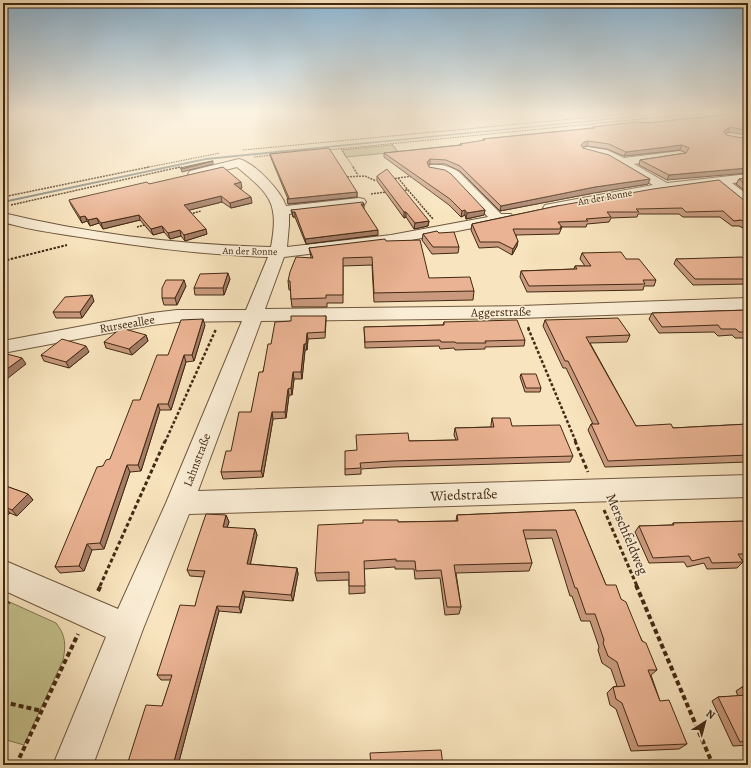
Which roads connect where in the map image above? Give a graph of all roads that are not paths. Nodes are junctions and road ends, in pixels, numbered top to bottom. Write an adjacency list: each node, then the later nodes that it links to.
1 (587, 150): 3 (street, An der Ronne)
2 (680, 154): 3 (street)
3 (622, 162): 8 (street, An der Ronne)
4 (434, 168): 15 (street)
5 (185, 171): 12 (street, Lahnstraße)
6 (748, 178): 7 (street, An der Ronne)
7 (720, 180): 8 (street, An der Ronne); 10 (street)
8 (665, 188): 13 (street, An der Ronne)
9 (359, 202): 12 (street)
10 (748, 202)
11 (6, 211): 16 (street, An der Ronne)
12 (280, 211): 16 (street, Lahnstraße)
13 (534, 211)
14 (520, 214): 15 (street, An der Ronne)
15 (498, 219): 16 (street, An der Ronne)
16 (278, 252): 18 (street, Lahnstraße)
17 (748, 304): 18 (street, Aggerstraße)
18 (253, 315): 19 (street, Rurseeallee); 21 (street, Lahnstraße)
19 (3, 347)
20 (748, 486): 21 (street, Wiedstraße)
21 (180, 503): 23 (street, Lahnstraße)
22 (3, 575): 23 (street)
23 (126, 629): 24 (street, Lahnstraße)
24 (73, 765)

